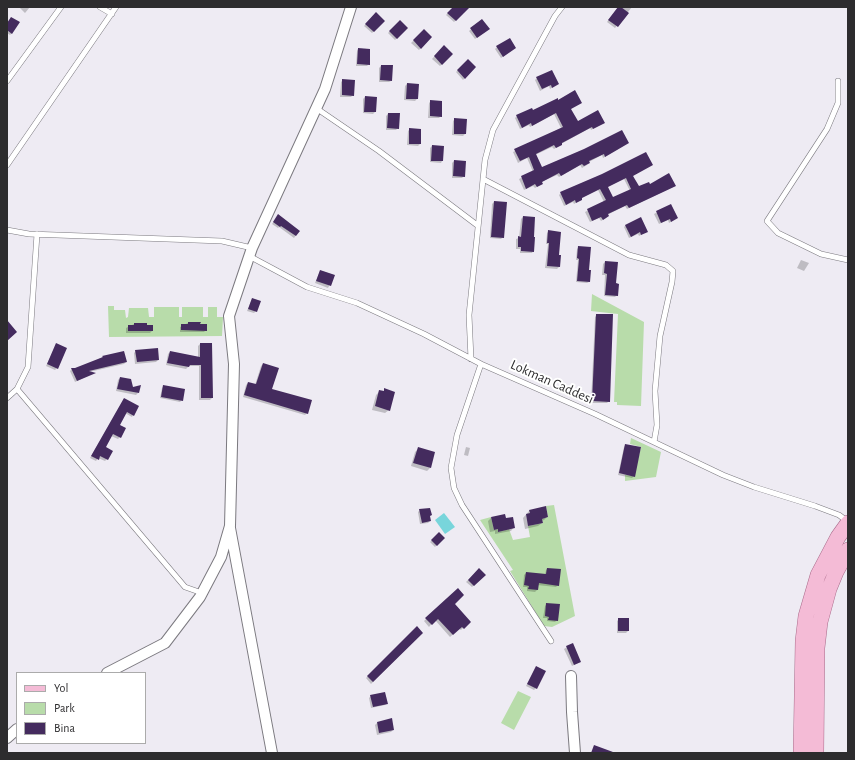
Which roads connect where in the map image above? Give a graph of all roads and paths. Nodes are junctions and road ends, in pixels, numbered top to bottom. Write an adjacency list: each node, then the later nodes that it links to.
1 (61, 7): 7 (lane)
2 (100, 7): 6 (lane)
3 (116, 7): 6 (lane)
4 (351, 7): 9 (street)
5 (562, 7): 11 (lane)
6 (112, 14): 10 (lane)
7 (7, 81)
8 (838, 81): 16 (lane)
9 (316, 108): 12 (lane); 15 (street)
10 (7, 165)
11 (483, 179): 12 (lane); 21 (lane)
12 (477, 225): 17 (lane)
13 (7, 230): 14 (lane, Lokman Caddesi)
14 (37, 234): 15 (lane, Lokman Caddesi); 19 (lane)
15 (251, 252): 17 (lane, Lokman Caddesi); 23 (street)
16 (848, 260)
17 (471, 359): 18 (lane, Lokman Caddesi)
18 (481, 364): 21 (lane, Lokman Caddesi); 26 (lane)
19 (17, 389): 20 (lane); 25 (lane)
20 (7, 398)
21 (654, 442): 22 (lane, Lokman Caddesi)
22 (848, 522): 33 (main road)
23 (230, 526): 25 (street); 31 (street)
24 (848, 550): 34 (main road)
25 (202, 593): 27 (street)
26 (551, 641)
27 (109, 672)
28 (571, 676): 32 (street)
29 (16, 730): 30 (street)
30 (7, 738)
31 (272, 753)
32 (575, 753)
33 (801, 753)
34 (816, 753)

